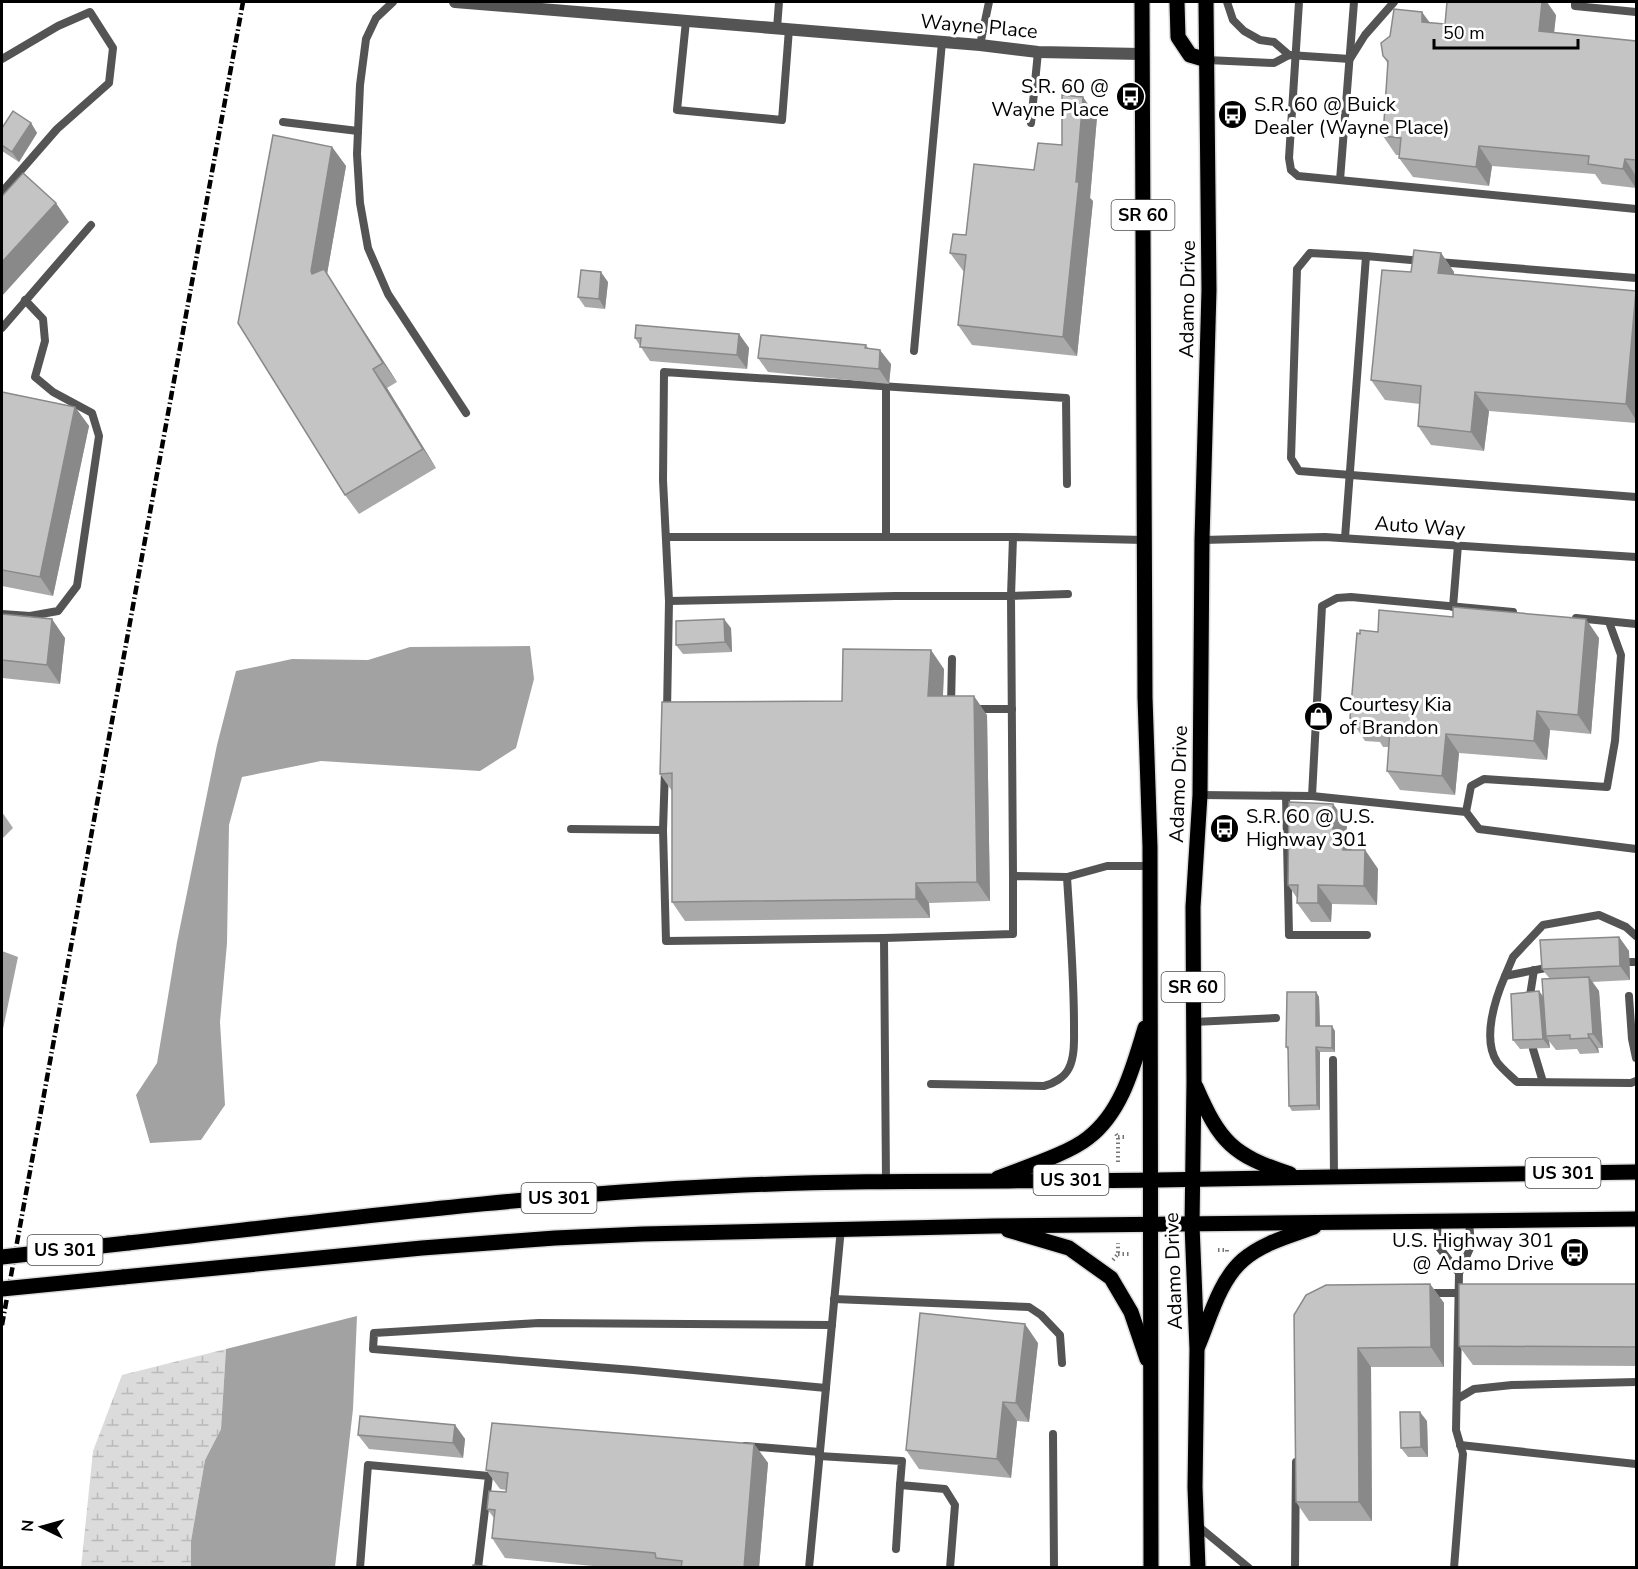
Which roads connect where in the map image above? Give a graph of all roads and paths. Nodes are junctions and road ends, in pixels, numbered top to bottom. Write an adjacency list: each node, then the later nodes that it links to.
1 (393, 2): 27 (lane)
2 (455, 2): 13 (street, Wayne Place)
3 (779, 2): 16 (lane)
4 (989, 2): 18 (lane)
5 (1142, 2): 20 (main road, Adamo Drive / SR 60)
6 (1177, 2): 24 (main road)
7 (1206, 2): 24 (main road, Adamo Drive / SR 60)
8 (1227, 2): 21 (lane)
9 (1299, 2): 21 (lane)
10 (1354, 2): 23 (lane)
11 (1394, 2): 23 (lane)
12 (1575, 2): 14 (lane)
13 (521, 4): 15 (street, Wayne Place)
14 (1636, 12)
15 (686, 21): 16 (street, Wayne Place); 16 (lane)
16 (783, 29): 17 (street, Wayne Place)
17 (942, 42): 18 (street, Wayne Place); 36 (lane)
18 (980, 45): 19 (street, Wayne Place)
19 (1038, 52): 20 (street, Wayne Place); 26 (lane)
20 (1142, 54): 46 (main road, Adamo Drive / SR 60)
21 (1293, 56): 23 (lane); 24 (lane); 28 (lane)
22 (2, 59): 29 (lane)
23 (1350, 59): 28 (lane)
24 (1207, 60): 47 (main road, Adamo Drive / SR 60)
25 (283, 122): 27 (lane)
26 (1031, 123)
27 (358, 131): 38 (lane)
28 (1340, 180): 30 (lane)
29 (2, 192)
30 (1636, 209)
31 (91, 225): 34 (lane)
32 (1366, 256): 33 (lane); 39 (lane); 39 (lane)
33 (1636, 278)
34 (25, 300): 35 (lane); 55 (lane)
35 (2, 328)
36 (914, 351)
37 (886, 386): 40 (lane); 42 (lane); 43 (lane)
38 (466, 412)
39 (1349, 476): 41 (lane); 45 (lane)
40 (1067, 484)
41 (1636, 497)
42 (666, 537): 43 (lane); 52 (lane)
43 (886, 537): 44 (lane)
44 (1013, 537): 46 (lane); 51 (lane)
45 (1345, 538): 47 (lane, Auto Way); 48 (lane, Auto Way)
46 (1144, 540): 70 (main road, Adamo Drive / SR 60)
47 (1202, 540): 63 (main road, Adamo Drive / SR 60)
48 (1458, 545): 49 (lane, Auto Way); 53 (lane)
49 (1636, 557)
50 (1068, 594): 51 (lane)
51 (1011, 596): 52 (lane); 60 (lane)
52 (669, 601): 61 (lane)
53 (1453, 607): 54 (lane); 65 (lane)
54 (1520, 613)
55 (2, 614)
56 (1564, 617): 57 (lane)
57 (1609, 622): 58 (lane); 66 (lane)
58 (1636, 624)
59 (952, 659): 60 (lane)
60 (1012, 709): 71 (lane)
61 (666, 726)
62 (665, 760): 68 (lane)
63 (1200, 795): 64 (lane); 83 (main road, Adamo Drive / SR 60)
64 (1286, 796): 65 (lane); 73 (lane)
65 (1312, 796): 66 (lane)
66 (1466, 812): 69 (lane)
67 (571, 829): 68 (lane)
68 (663, 830): 75 (lane)
69 (1636, 849)
70 (1150, 866): 72 (lane); 81 (main road, Adamo Drive / SR 60)
71 (1013, 876): 72 (lane); 75 (lane)
72 (1067, 877): 90 (lane)
73 (1367, 935)
74 (1636, 936): 78 (lane)
75 (884, 938): 100 (lane)
76 (1551, 967): 77 (lane)
77 (1534, 970): 78 (lane); 80 (lane)
78 (1505, 976): 89 (lane)
79 (1629, 996): 85 (lane)
80 (1529, 1002)
81 (1150, 1014): 99 (main road, Adamo Drive / SR 60); 101 (main road)
82 (1276, 1018): 83 (lane)
83 (1194, 1022): 88 (main road, Adamo Drive / SR 60)
84 (1533, 1049): 89 (lane)
85 (1636, 1058)
86 (1333, 1060): 96 (lane)
87 (1636, 1081): 89 (lane)
88 (1194, 1082): 97 (main road); 98 (main road, Adamo Drive / SR 60)
89 (1543, 1082)
90 (932, 1084)
91 (1114, 1132): 92 (path)
92 (1119, 1137): 93 (path); 94 (path)
93 (1125, 1137)
94 (1118, 1162)
95 (1636, 1172): 96 (main road, US 301)
96 (1334, 1177): 97 (main road, US 301)
97 (1301, 1178): 98 (main road, US 301)
98 (1192, 1179): 99 (main road, US 301); 107 (main road, Adamo Drive)
99 (1151, 1180): 101 (main road, US 301); 106 (main road, Adamo Drive / SR 60)
100 (886, 1181): 101 (main road, US 301); 115 (main road, US 301, bridge)
101 (991, 1181)
102 (1636, 1219): 104 (main road, US 301)
103 (1437, 1221): 104 (main road, US 301); 105 (main road, US 301); 117 (lane)
104 (1469, 1221): 117 (lane)
105 (1330, 1222): 107 (main road, US 301); 124 (main road)
106 (1151, 1225): 107 (main road, US 301); 108 (main road, US 301); 126 (main road, Adamo Drive / SR 60)
107 (1192, 1225): 124 (main road, Adamo Drive)
108 (994, 1226): 109 (main road, US 301); 126 (main road)
109 (841, 1228): 118 (main road, US 301, bridge); 122 (lane)
110 (1232, 1242): 112 (path)
111 (1118, 1243): 113 (path)
112 (1227, 1250)
113 (1118, 1254): 114 (path); 116 (path)
114 (1131, 1254)
115 (2, 1257)
116 (1113, 1261)
117 (1459, 1273): 120 (lane)
118 (2, 1289)
119 (1412, 1293): 120 (lane)
120 (1459, 1293): 121 (lane); 129 (lane)
121 (1482, 1293)
122 (834, 1299): 123 (lane); 125 (lane)
123 (832, 1325): 128 (lane); 128 (lane)
124 (1197, 1349): 139 (main road, Adamo Drive)
125 (1062, 1364)
126 (1152, 1374): 146 (main road, Adamo Drive / SR 60)
127 (1636, 1382): 129 (lane)
128 (826, 1389): 133 (lane)
129 (1457, 1399): 132 (lane)
130 (1053, 1434): 145 (lane)
131 (734, 1445): 133 (lane)
132 (1460, 1445): 135 (lane); 150 (lane)
133 (819, 1454): 138 (lane); 143 (lane)
134 (1296, 1454): 149 (lane)
135 (1636, 1464)
136 (490, 1466): 137 (lane)
137 (489, 1476): 141 (lane); 142 (lane)
138 (900, 1485): 140 (lane); 144 (lane)
139 (1196, 1525): 147 (main road, Adamo Drive); 148 (lane)
140 (896, 1549)
141 (360, 1568)
142 (478, 1568)
143 (809, 1568)
144 (950, 1568)
145 (1054, 1568)
146 (1151, 1568)
147 (1198, 1568)
148 (1249, 1568)
149 (1295, 1568)
150 (1454, 1568)

